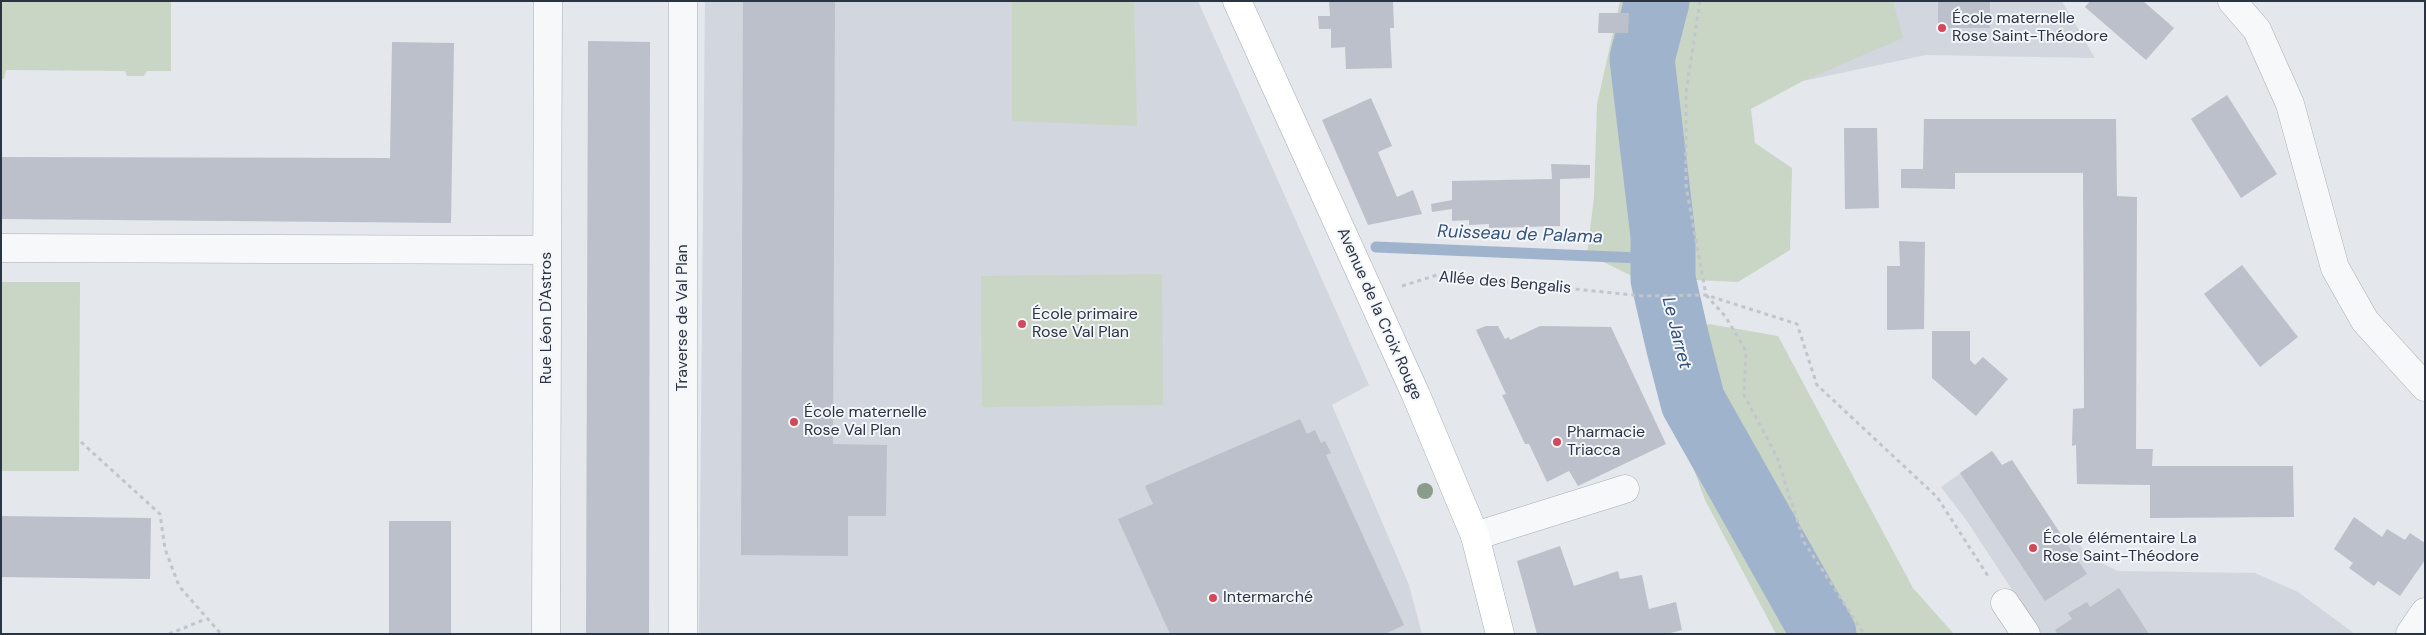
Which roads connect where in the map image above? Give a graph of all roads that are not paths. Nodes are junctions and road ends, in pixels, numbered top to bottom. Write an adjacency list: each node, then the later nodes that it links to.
1 (548, 1): 6 (street, Rue Léon D'Astros)
2 (683, 1): 13 (street, Traverse de Val Plan)
3 (1237, 1): 9 (main road, Avenue de la Croix Rouge)
4 (2232, 1): 7 (street)
5 (1, 248): 6 (street)
6 (547, 250): 12 (street, Rue Léon D'Astros)
7 (2425, 387)
8 (1625, 489): 9 (street)
9 (1475, 536): 14 (main road, Avenue de la Croix Rouge)
10 (2005, 603): 15 (street)
11 (2425, 612): 16 (street)
12 (546, 634)
13 (683, 634)
14 (1500, 634)
15 (2026, 634)
16 (2410, 634)

